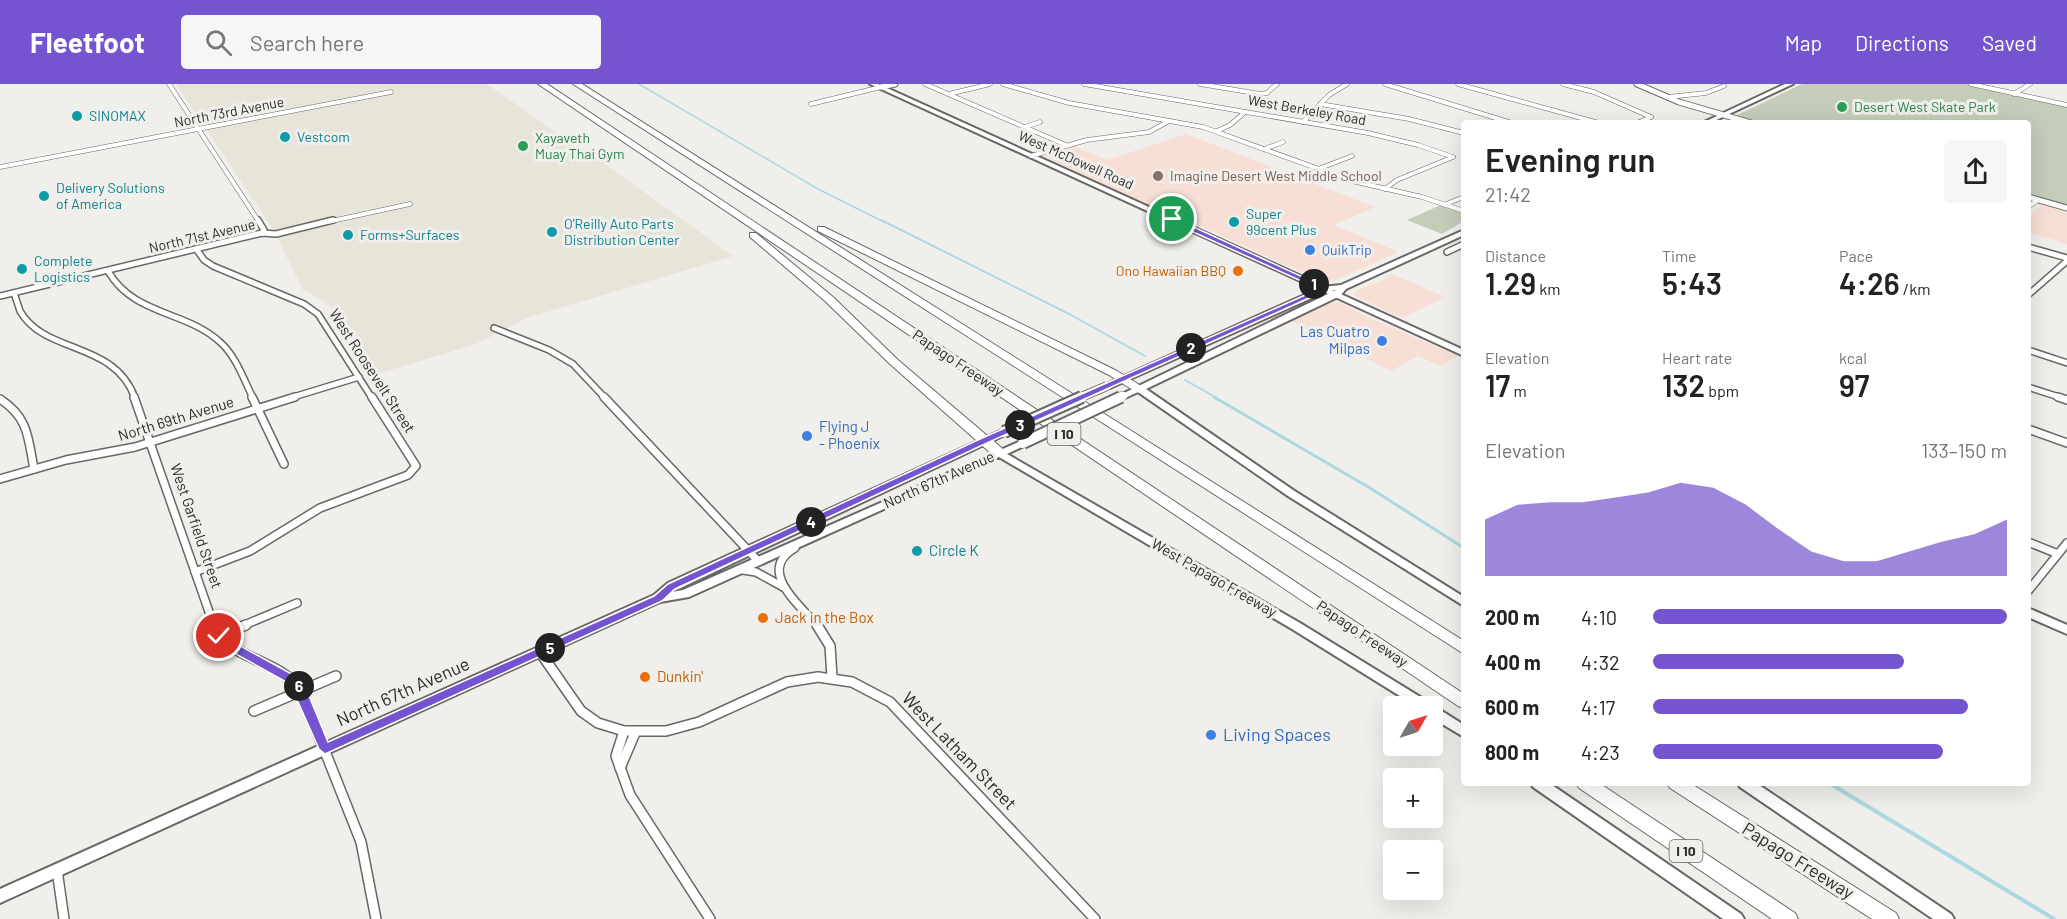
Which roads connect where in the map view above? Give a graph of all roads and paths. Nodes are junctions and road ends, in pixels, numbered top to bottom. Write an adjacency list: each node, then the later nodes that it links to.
1 (169, 84): 49 (street)
2 (532, 84): 39 (highway)
3 (542, 84): 39 (highway, Papago Freeway / I 10)
4 (577, 84): 50 (highway, Papago Freeway / I 10)
5 (588, 84): 50 (highway)
6 (873, 84): 23 (main road, West McDowell Road)
7 (895, 84): 23 (street)
8 (925, 84): 26 (street)
9 (990, 84): 26 (street)
10 (1004, 84): 45 (street)
11 (1084, 84): 35 (street, West Berkeley Road)
12 (1200, 84): 13 (street)
13 (1277, 84)
14 (1347, 84): 31 (street)
15 (1385, 84): 40 (street)
16 (1458, 84): 28 (street)
17 (1563, 84): 42 (street)
18 (1637, 84): 29 (street)
19 (1716, 84): 29 (street)
20 (1789, 84): 38 (main road)
21 (1971, 84): 27 (street)
22 (2030, 84): 27 (street)
23 (881, 87): 30 (street); 56 (main road, West McDowell Road)
24 (1507, 91): 28 (street)
25 (391, 92): 49 (street, North 73rd Avenue)
26 (949, 94): 48 (street)
27 (2014, 94): 32 (street)
28 (1496, 95): 37 (street)
29 (1668, 98): 38 (street)
30 (811, 104)
31 (1320, 104): 36 (street); 47 (street)
32 (2067, 105)
33 (1385, 108): 36 (street)
34 (1565, 108): 37 (street)
35 (1245, 112): 47 (street, West Berkeley Road); 51 (street)
36 (1381, 113): 52 (street)
37 (1556, 113): 41 (street)
38 (1722, 115): 43 (main road); 44 (street)
39 (593, 118): 58 (highway, Papago Freeway / I 10)
40 (1502, 120)
41 (1586, 120)
42 (1644, 120)
43 (1711, 120)
44 (1740, 120)
45 (1169, 121): 51 (street); 54 (street)
46 (1040, 122): 48 (street)
47 (1303, 122): 62 (street, West Berkeley Road)
48 (1025, 127): 54 (street)
49 (198, 129): 59 (street, North 73rd Avenue); 71 (street)
50 (648, 130): 61 (highway, Papago Freeway / I 10)
51 (1217, 131): 55 (street)
52 (1461, 132)
53 (1283, 142): 55 (street)
54 (1066, 145): 56 (street)
55 (1264, 149): 60 (street)
56 (1030, 156): 81 (main road, West McDowell Road)
57 (1352, 156): 60 (street)
58 (664, 165): 100 (highway); 129 (highway, Papago Freeway / I 10)
59 (0, 167)
60 (1318, 169): 62 (street)
61 (729, 180): 93 (highway); 123 (highway, Papago Freeway / I 10)
62 (1385, 189): 67 (street)
63 (1461, 198): 67 (street)
64 (2031, 198): 65 (street)
65 (2037, 200): 68 (street); 69 (street)
66 (410, 204): 71 (street, North 71st Avenue)
67 (1446, 204): 70 (street)
68 (2031, 205)
69 (2067, 208)
70 (1461, 210)
71 (262, 233): 77 (street, North 71st Avenue)
72 (1461, 233): 73 (main road, North 67th Avenue)
73 (1448, 239): 74 (street); 82 (main road, North 67th Avenue)
74 (1461, 244)
75 (1461, 246): 78 (street)
76 (2031, 248): 79 (street)
77 (197, 250): 80 (street, North 71st Avenue); 92 (street, West Roosevelt Street)
78 (1447, 252)
79 (2067, 260): 83 (street)
80 (108, 271): 84 (street, North 71st Avenue); 98 (street)
81 (1325, 289): 82 (main road, North 67th Avenue); 86 (main road, North 67th Avenue)
82 (1340, 291): 89 (main road); 90 (main road, North 67th Avenue)
83 (2031, 292)
84 (14, 293): 85 (street, North 71st Avenue); 101 (street, West Garfield Street)
85 (0, 296)
86 (1246, 324): 90 (main road); 93 (main road, North 67th Avenue)
87 (494, 328): 110 (street)
88 (2031, 351): 91 (street)
89 (1461, 352)
90 (1197, 363): 95 (main road, North 67th Avenue)
91 (2067, 363)
92 (359, 377): 98 (street, North 69th Avenue); 114 (street, West Roosevelt Street)
93 (1123, 378): 95 (highway); 100 (main road, North 67th Avenue, bridge)
94 (2031, 388): 97 (street)
95 (1144, 392): 103 (main road, North 67th Avenue, bridge); 118 (main road)
96 (0, 399): 105 (street)
97 (2067, 400)
98 (258, 408): 101 (street, North 69th Avenue); 104 (street)
99 (2031, 430): 102 (street)
100 (983, 441): 103 (highway); 110 (main road, North 67th Avenue)
101 (151, 442): 105 (street, North 69th Avenue); 114 (street, West Garfield Street)
102 (2067, 443)
103 (999, 453): 107 (main road, North 67th Avenue); 128 (main road, West Papago Freeway)
104 (284, 464)
105 (34, 469): 106 (street, North 69th Avenue)
106 (0, 480)
107 (814, 536): 112 (main road, North 67th Avenue); 116 (street)
108 (2031, 543): 111 (street)
109 (2067, 543): 111 (street)
110 (748, 551): 112 (street); 117 (main road, North 67th Avenue)
111 (2058, 554): 115 (street)
112 (758, 561): 113 (main road, North 67th Avenue)
113 (738, 570): 116 (street); 117 (main road, North 67th Avenue)
114 (195, 572): 122 (street, West Garfield Street)
115 (2031, 587)
116 (785, 588): 126 (street)
117 (658, 598): 124 (main road, North 67th Avenue)
118 (1461, 600)
119 (297, 603): 122 (street)
120 (2031, 613): 121 (main road)
121 (2067, 630)
122 (219, 636): 127 (street)
123 (1461, 646)
124 (540, 652): 133 (street); 135 (main road, North 67th Avenue)
125 (336, 676): 127 (street)
126 (832, 677): 134 (street, West Latham Street); 146 (street, West Latham Street)
127 (301, 691): 130 (street); 135 (street)
128 (1409, 696)
129 (1461, 700)
130 (254, 711)
131 (1443, 718): 132 (main road)
132 (1461, 730)
133 (624, 731): 134 (street, West Latham Street); 136 (street)
134 (635, 733): 136 (street)
135 (325, 749): 141 (main road, North 67th Avenue); 144 (street)
136 (620, 768): 145 (street)
137 (1542, 786): 147 (main road)
138 (1589, 786): 148 (highway, I 10)
139 (1681, 786): 149 (highway, Papago Freeway)
140 (1749, 786): 150 (main road)
141 (57, 870): 142 (main road, North 67th Avenue); 143 (street)
142 (0, 896)
143 (64, 919)
144 (376, 919)
145 (710, 919)
146 (1095, 919)
147 (1736, 919)
148 (1788, 919)
149 (1889, 919)
150 (1946, 919)

